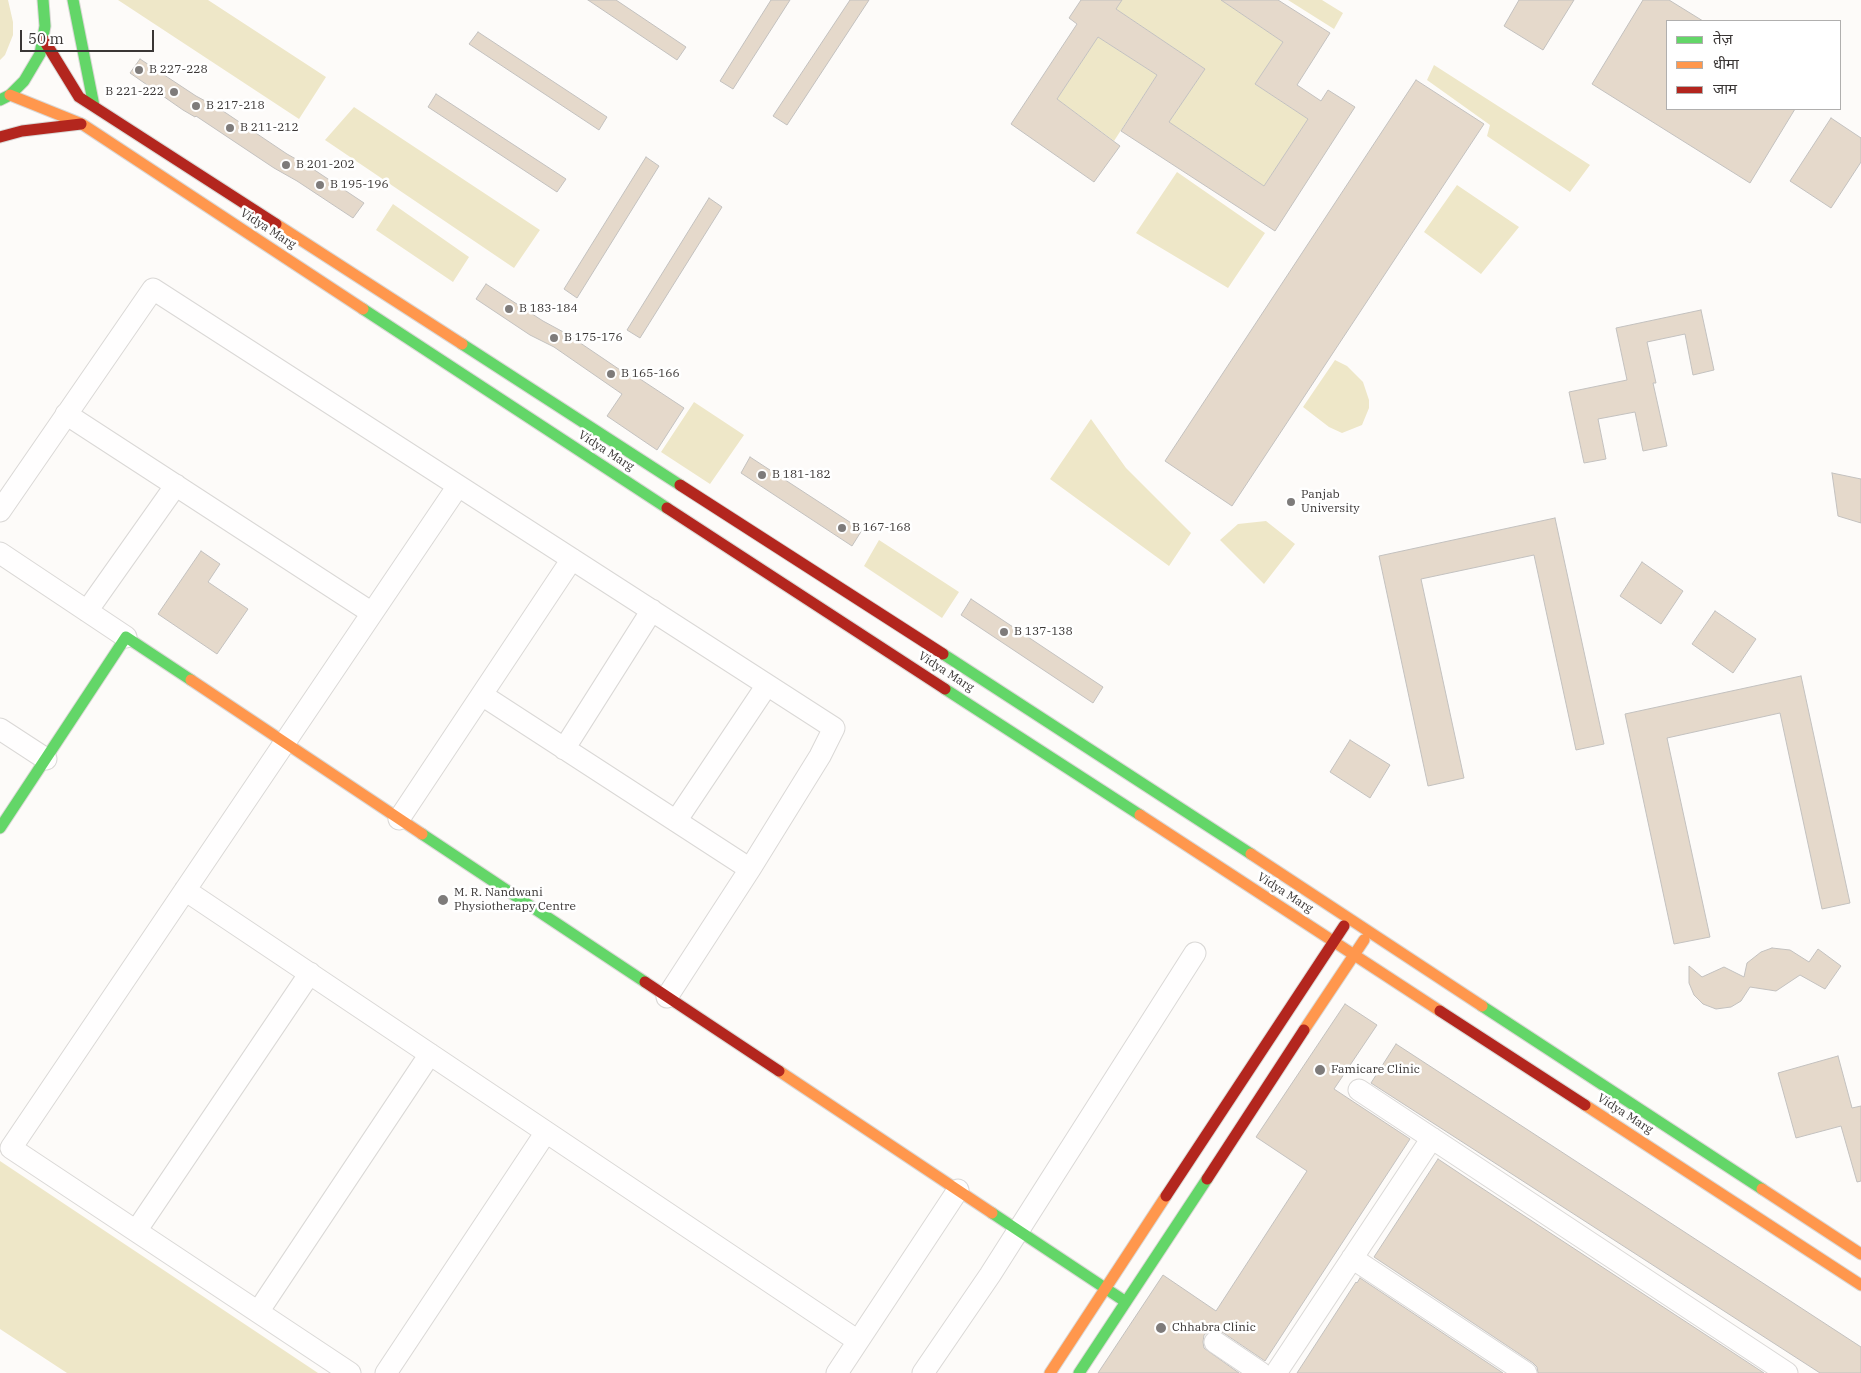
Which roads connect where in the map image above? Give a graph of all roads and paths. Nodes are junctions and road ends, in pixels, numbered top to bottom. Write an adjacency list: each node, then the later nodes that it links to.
1 (42, 0): 3 (main road)
2 (73, 0): 5 (main road)
3 (44, 40): 4 (main road); 5 (main road, Vidya Marg)
4 (5, 97): 6 (main road, Vidya Marg)
5 (94, 106): 29 (main road, Vidya Marg)
6 (82, 124): 7 (main road); 31 (main road, Vidya Marg)
7 (0, 137)
8 (66, 414): 9 (street); 10 (street); 11 (street)
9 (176, 485): 15 (street); 16 (street)
10 (458, 486): 13 (street); 16 (street)
11 (0, 511)
12 (0, 553): 15 (street)
13 (572, 559): 14 (street); 19 (street)
14 (652, 610): 18 (street); 22 (street)
15 (87, 611): 17 (street)
16 (372, 613): 21 (street)
17 (126, 637): 21 (main road); 23 (main road)
18 (767, 685): 25 (street); 27 (street)
19 (482, 695): 22 (street); 24 (street)
20 (0, 729): 23 (street)
21 (284, 742): 24 (main road); 28 (street)
22 (564, 749): 25 (street)
23 (46, 759): 26 (main road)
24 (399, 819): 35 (main road)
25 (676, 821): 27 (street)
26 (0, 828)
27 (750, 869): 35 (street)
28 (185, 890): 34 (street); 42 (street)
29 (1349, 919): 30 (main road, Vidya Marg); 31 (main road)
30 (1369, 932): 33 (main road); 43 (main road, Vidya Marg)
31 (1334, 941): 33 (main road, Vidya Marg); 46 (main road)
32 (1195, 953): 41 (street)
33 (1354, 954): 45 (main road, Vidya Marg); 47 (main road)
34 (310, 973): 36 (street); 42 (street)
35 (667, 997): 40 (main road)
36 (430, 1054): 38 (street); 48 (street)
37 (1360, 1090): 39 (street)
38 (546, 1132): 49 (street); 52 (street)
39 (1432, 1138): 44 (street); 60 (street)
40 (958, 1190): 41 (main road); 49 (street)
41 (1018, 1230): 46 (main road); 54 (street)
42 (136, 1231): 48 (street)
43 (1861, 1254)
44 (1352, 1258): 58 (street); 59 (street)
45 (1861, 1285)
46 (1105, 1288): 47 (main road); 55 (main road)
47 (1126, 1302): 56 (main road)
48 (258, 1312): 51 (street)
49 (858, 1341): 53 (street)
50 (1215, 1342): 57 (street)
51 (350, 1373)
52 (386, 1373)
53 (837, 1373)
54 (923, 1373)
55 (1050, 1373)
56 (1079, 1373)
57 (1261, 1373)
58 (1276, 1373)
59 (1526, 1373)
60 (1787, 1373)

